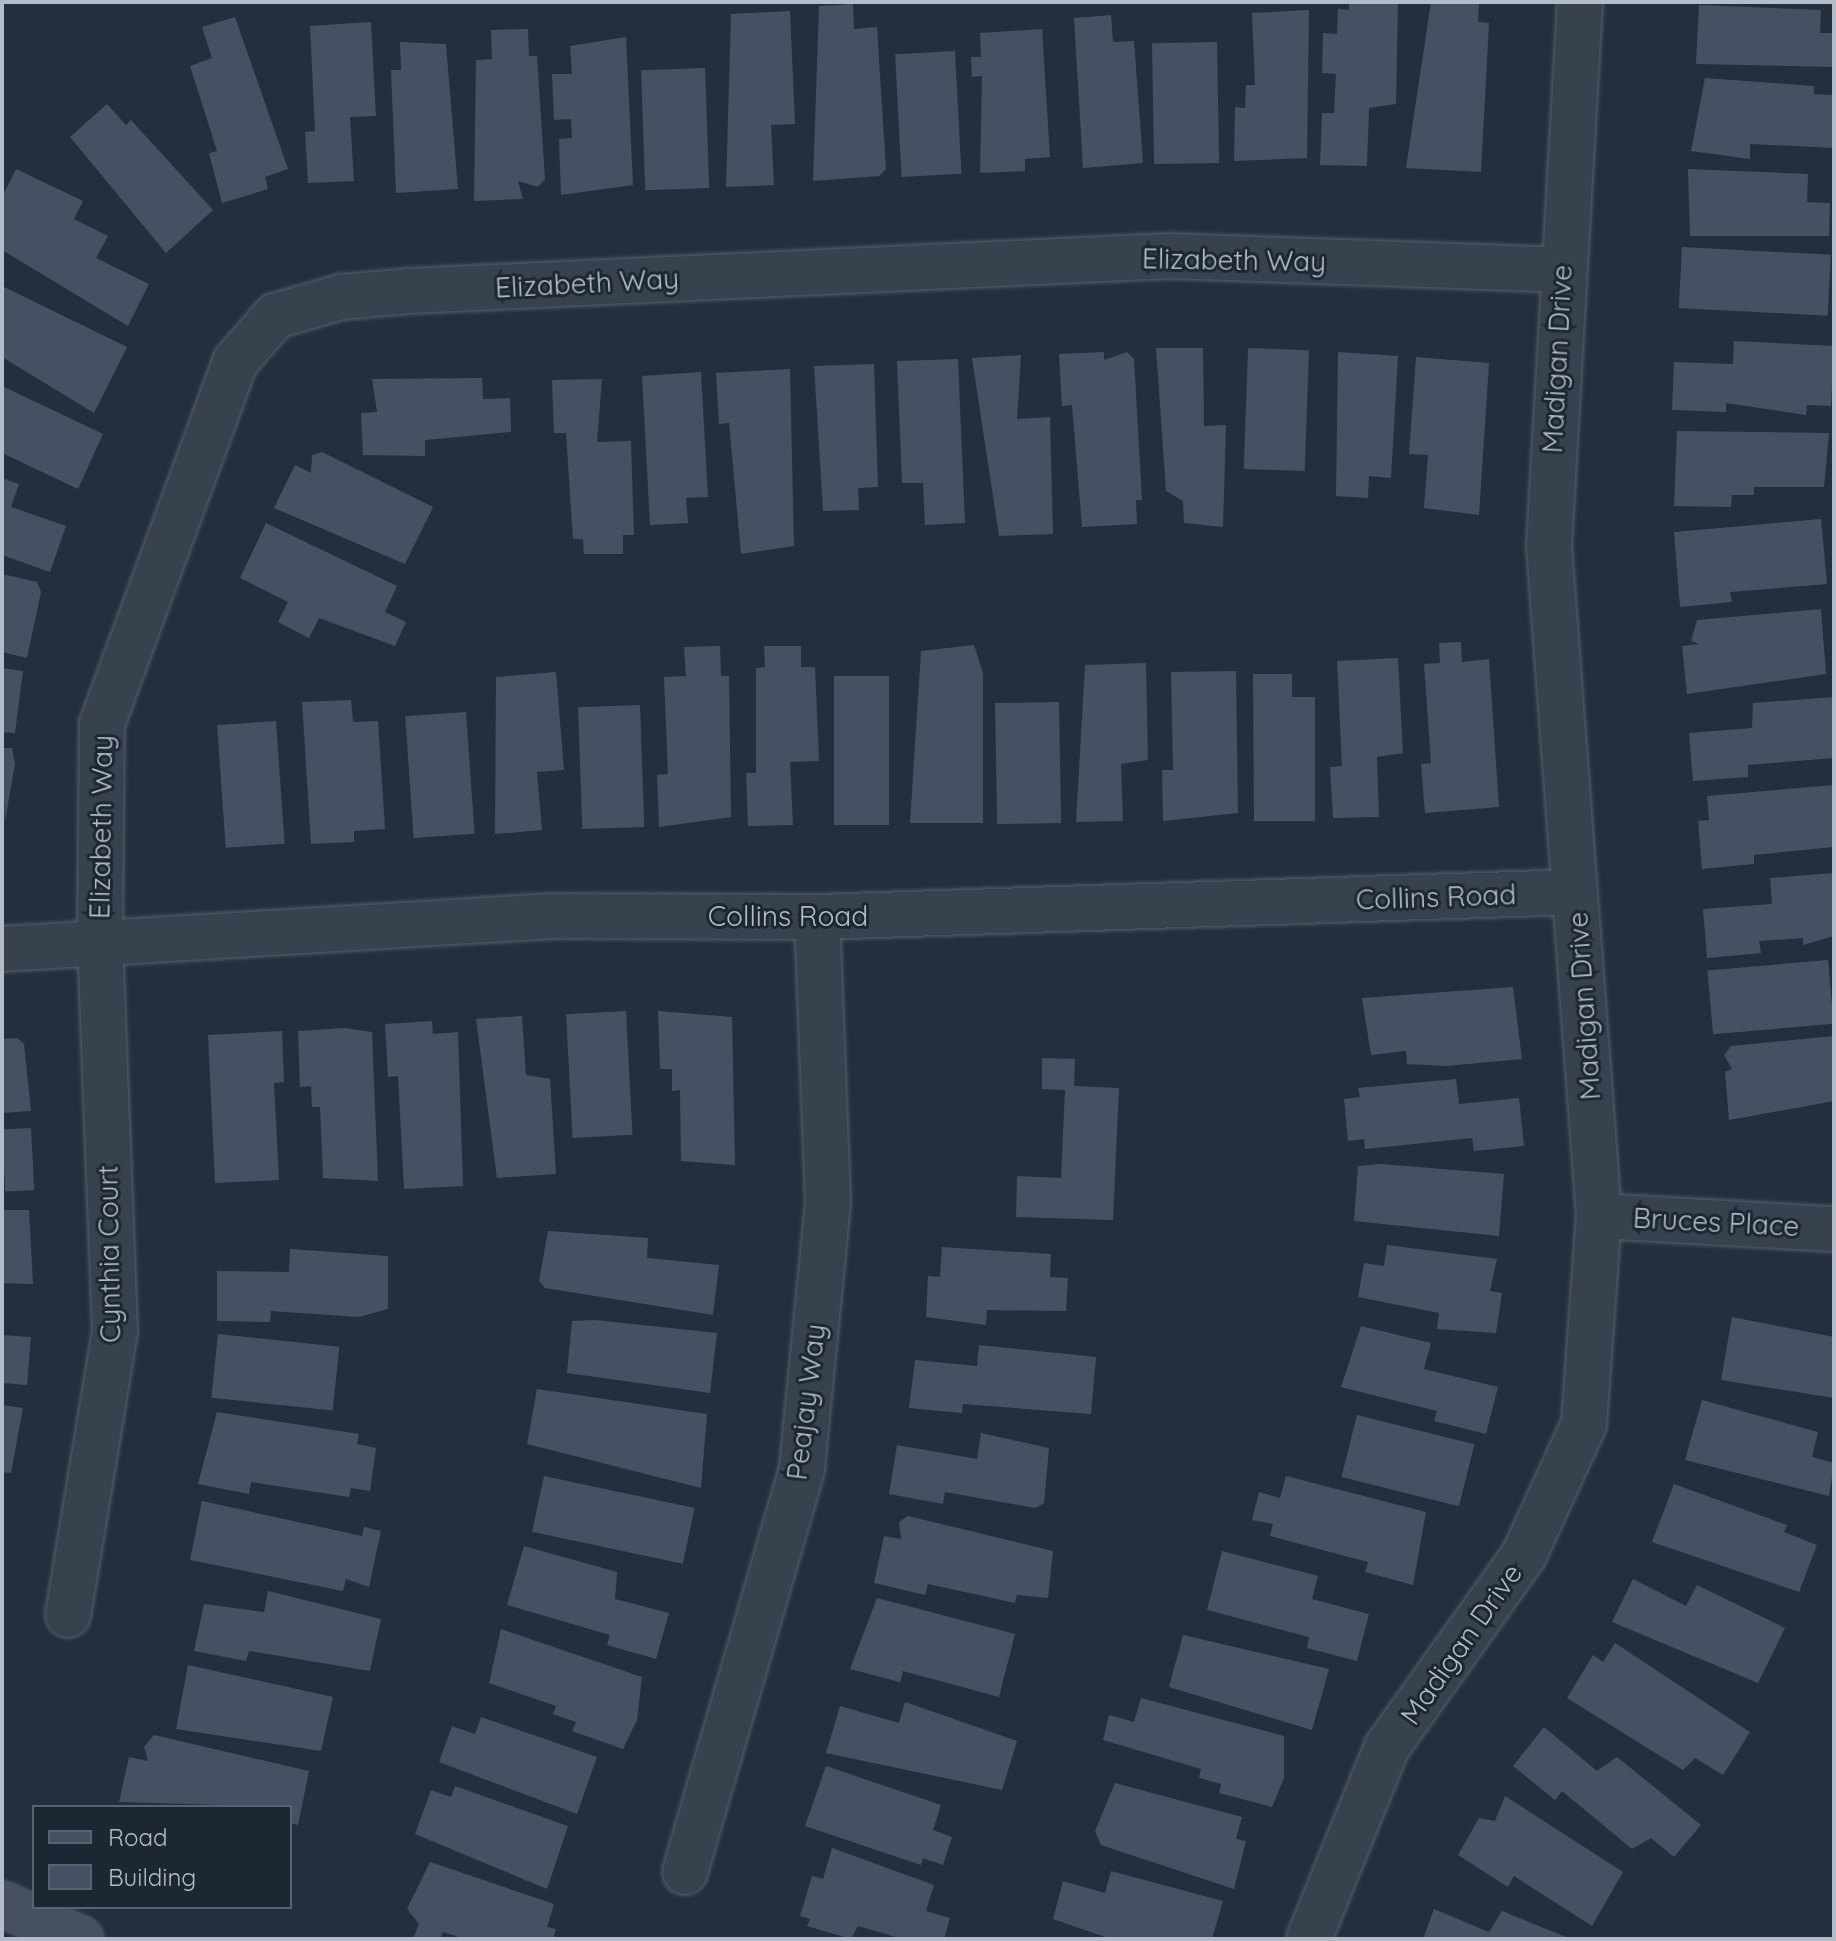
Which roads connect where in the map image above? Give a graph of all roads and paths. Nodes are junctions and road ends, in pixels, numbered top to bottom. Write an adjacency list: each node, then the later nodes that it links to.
1 (1580, 2): 2 (street, Madigan Drive)
2 (1561, 270): 3 (street, Madigan Drive); 5 (street, Elizabeth Way)
3 (1575, 892): 4 (street, Collins Road); 7 (street, Madigan Drive)
4 (817, 917): 5 (street, Collins Road); 10 (street, Peajay Way)
5 (100, 938): 6 (street, Collins Road); 9 (street, Cynthia Court)
6 (2, 949)
7 (1599, 1216): 8 (street, Bruces Place); 13 (street, Madigan Drive)
8 (1834, 1229)
9 (68, 1615)
10 (685, 1872)
11 (2, 1904): 12 (street)
12 (81, 1939)
13 (1309, 1939)

